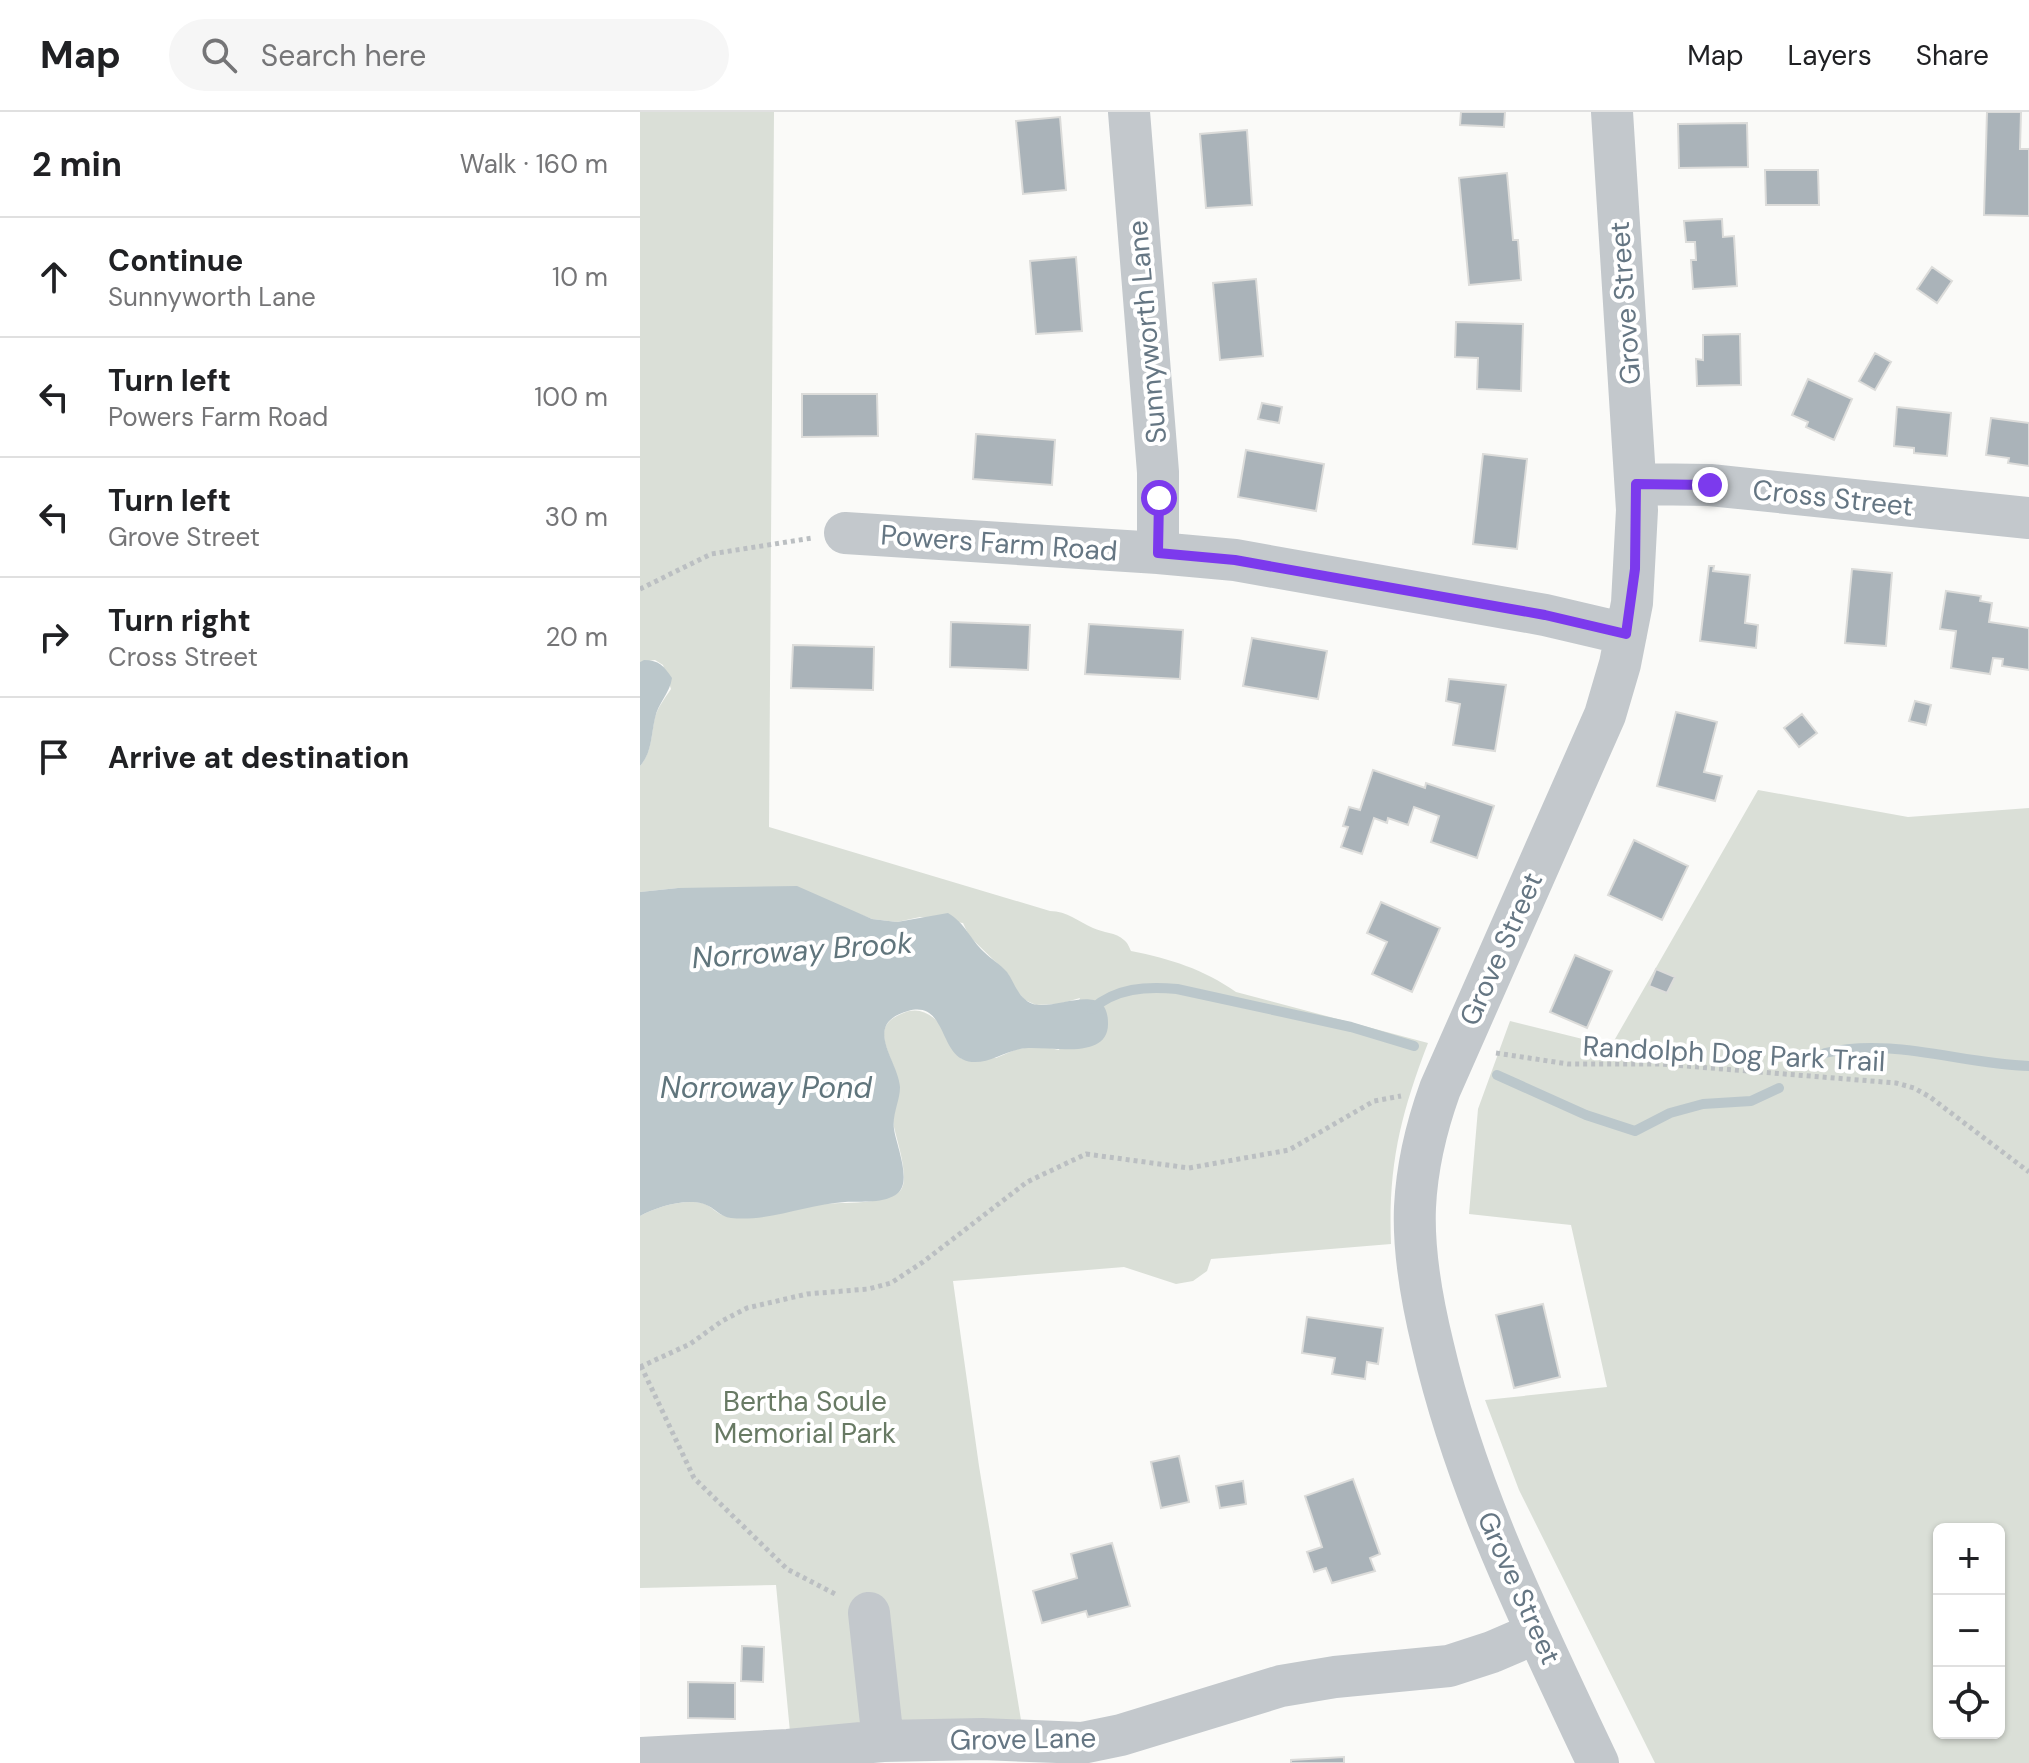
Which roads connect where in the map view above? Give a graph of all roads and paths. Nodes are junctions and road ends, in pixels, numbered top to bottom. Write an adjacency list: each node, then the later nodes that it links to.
1 (1129, 112): 6 (street, Sunnyworth Lane)
2 (1612, 112): 3 (street, Grove Street)
3 (1636, 484): 4 (street, Cross Street); 8 (street, Grove Street)
4 (2029, 518)
5 (845, 533): 6 (street, Powers Farm Road); 7 (path)
6 (1158, 553): 8 (street, Powers Farm Road)
7 (640, 589)
8 (1626, 634): 9 (street, Grove Street)
9 (1459, 1044): 11 (path, Randolph Dog Park Trail); 14 (street, Grove Street)
10 (1406, 1095): 12 (path)
11 (2029, 1172)
12 (640, 1366): 13 (path)
13 (869, 1613): 15 (street)
14 (1536, 1633): 15 (street, Grove Lane); 17 (street, Grove Street)
15 (883, 1741): 16 (street, Grove Lane)
16 (640, 1758)
17 (1598, 1763)

